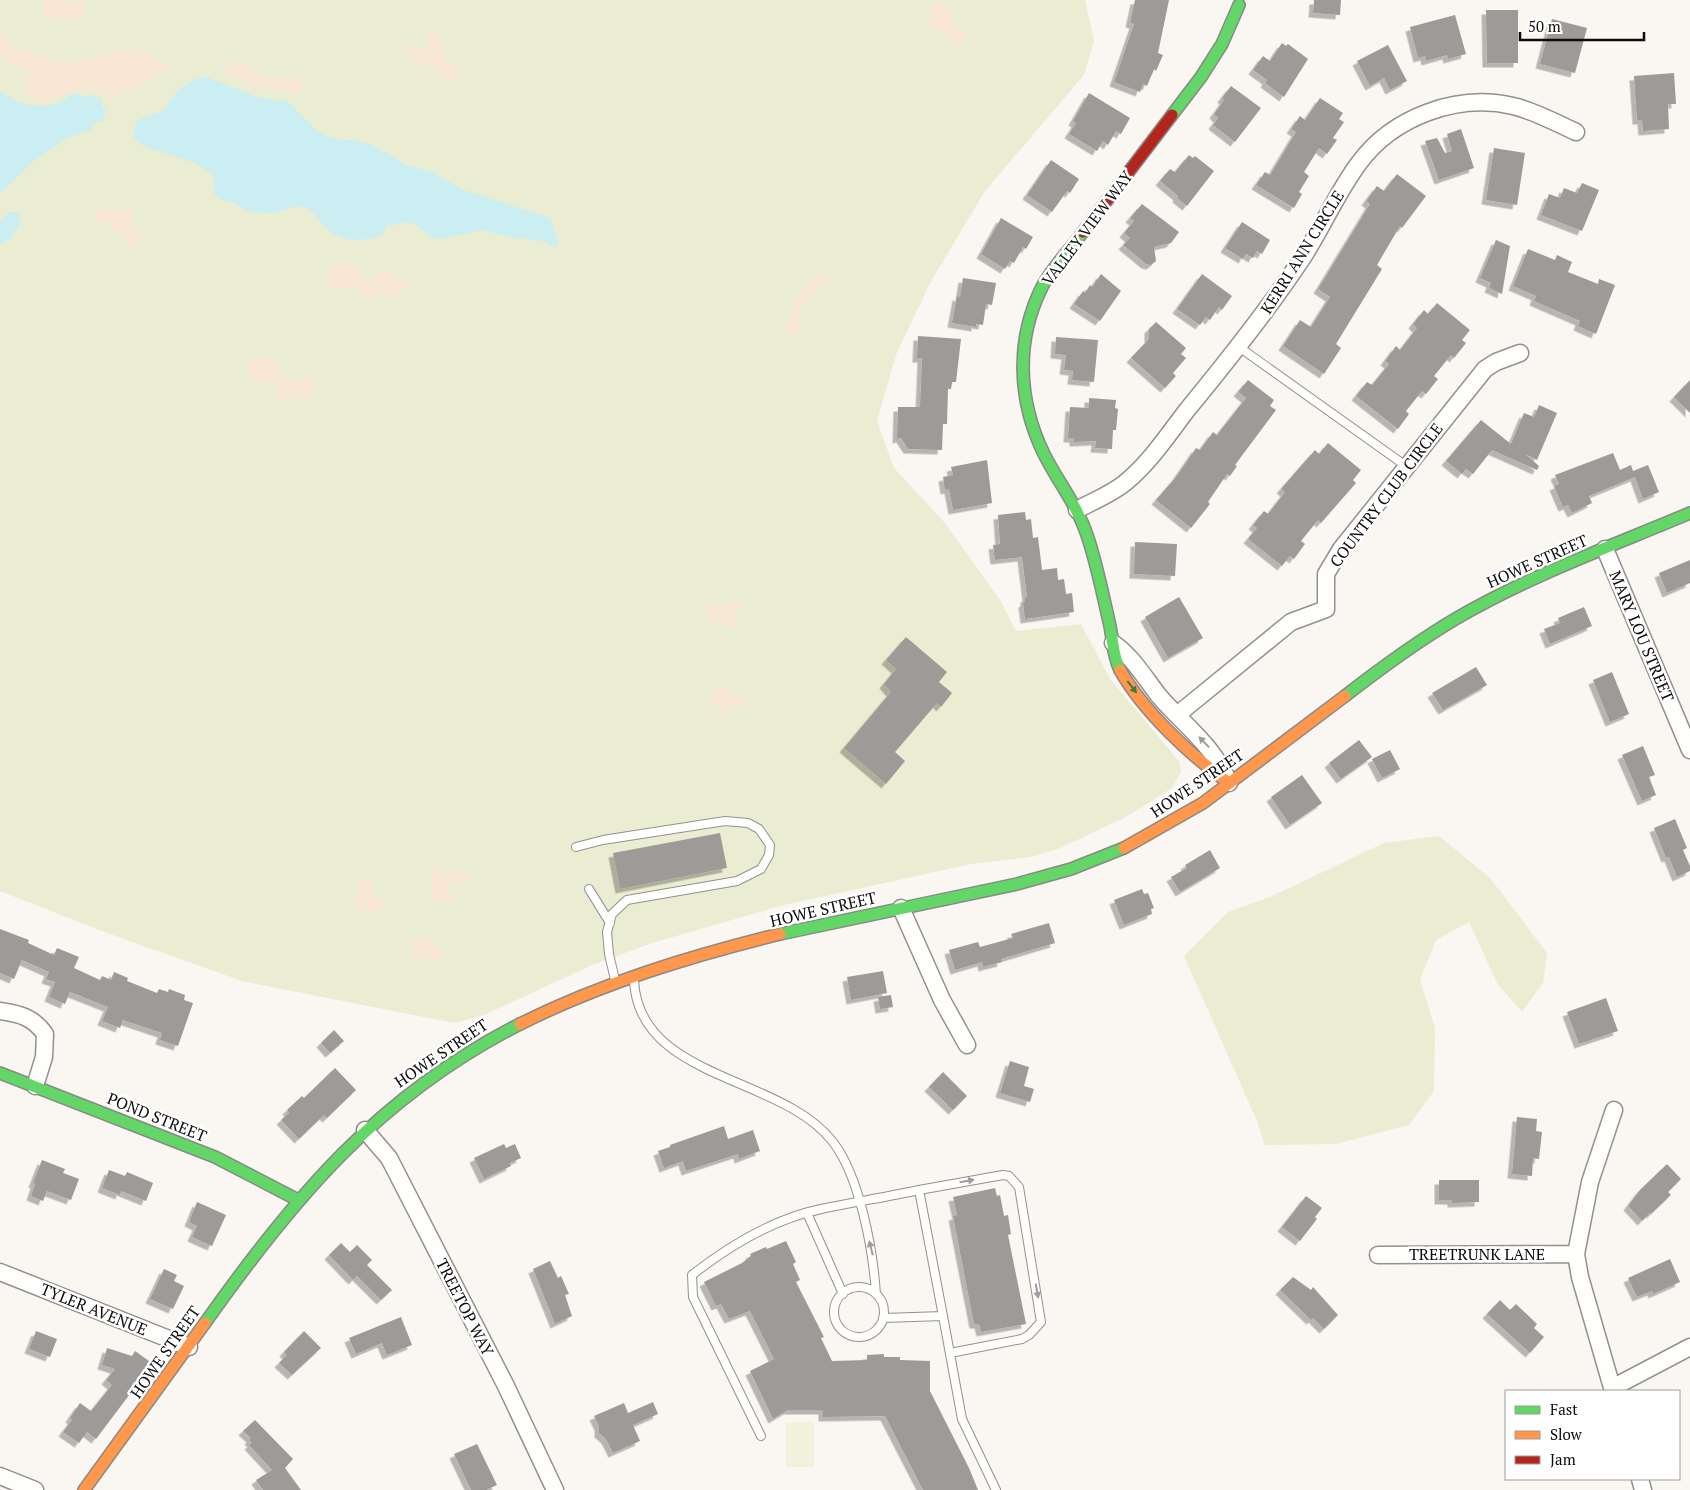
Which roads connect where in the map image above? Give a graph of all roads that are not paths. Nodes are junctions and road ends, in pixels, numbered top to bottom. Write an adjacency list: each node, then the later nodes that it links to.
1 (1239, 5): 6 (main road, VALLEY VIEW WAY)
2 (1576, 132): 3 (street, KERRI ANN CIRCLE)
3 (1239, 347): 5 (lane); 6 (street, KERRI ANN CIRCLE)
4 (1520, 353): 5 (street, COUNTRY CLUB CIRCLE)
5 (1406, 466): 10 (street, COUNTRY CLUB CIRCLE)
6 (1077, 510): 9 (main road, VALLEY VIEW WAY)
7 (1690, 513): 8 (main road, HOWE STREET)
8 (1605, 549): 11 (street, MARY LOU STREET); 12 (main road, HOWE STREET)
9 (1113, 643): 10 (street, VALLEY VIEW WAY)
10 (1178, 723): 12 (street, VALLEY VIEW WAY)
11 (1690, 750)
12 (1229, 783): 15 (main road, HOWE STREET)
13 (576, 847): 16 (lane)
14 (589, 889): 16 (lane)
15 (900, 908): 17 (main road, HOWE STREET); 20 (street)
16 (610, 923): 18 (lane)
17 (634, 976): 18 (main road, HOWE STREET); 27 (lane)
18 (616, 982): 24 (main road, HOWE STREET)
19 (0, 1011): 22 (street)
20 (967, 1045)
21 (0, 1073): 22 (main road, POND STREET)
22 (35, 1086): 26 (main road, POND STREET)
23 (1614, 1110): 29 (street)
24 (365, 1130): 26 (main road, HOWE STREET); 44 (street, TREETOP WAY)
25 (920, 1190): 27 (lane); 34 (lane); 38 (lane, one-way to 38)
26 (298, 1200): 36 (main road, HOWE STREET)
27 (859, 1203): 28 (lane); 33 (lane, one-way to 27)
28 (807, 1213): 32 (lane); 40 (lane)
29 (1576, 1254): 30 (street, TREETRUNK LANE); 39 (street)
30 (1378, 1255)
31 (0, 1272): 36 (street, TYLER AVENUE)
32 (843, 1294): 33 (lane); 35 (lane)
33 (876, 1294): 35 (lane)
34 (943, 1316): 35 (lane); 38 (lane)
35 (884, 1318)
36 (189, 1347): 43 (main road, HOWE STREET)
37 (1690, 1347): 39 (street)
38 (950, 1353): 45 (lane)
39 (1613, 1390)
40 (762, 1436)
41 (0, 1476): 42 (street)
42 (35, 1490)
43 (84, 1490)
44 (555, 1490)
45 (996, 1490)

